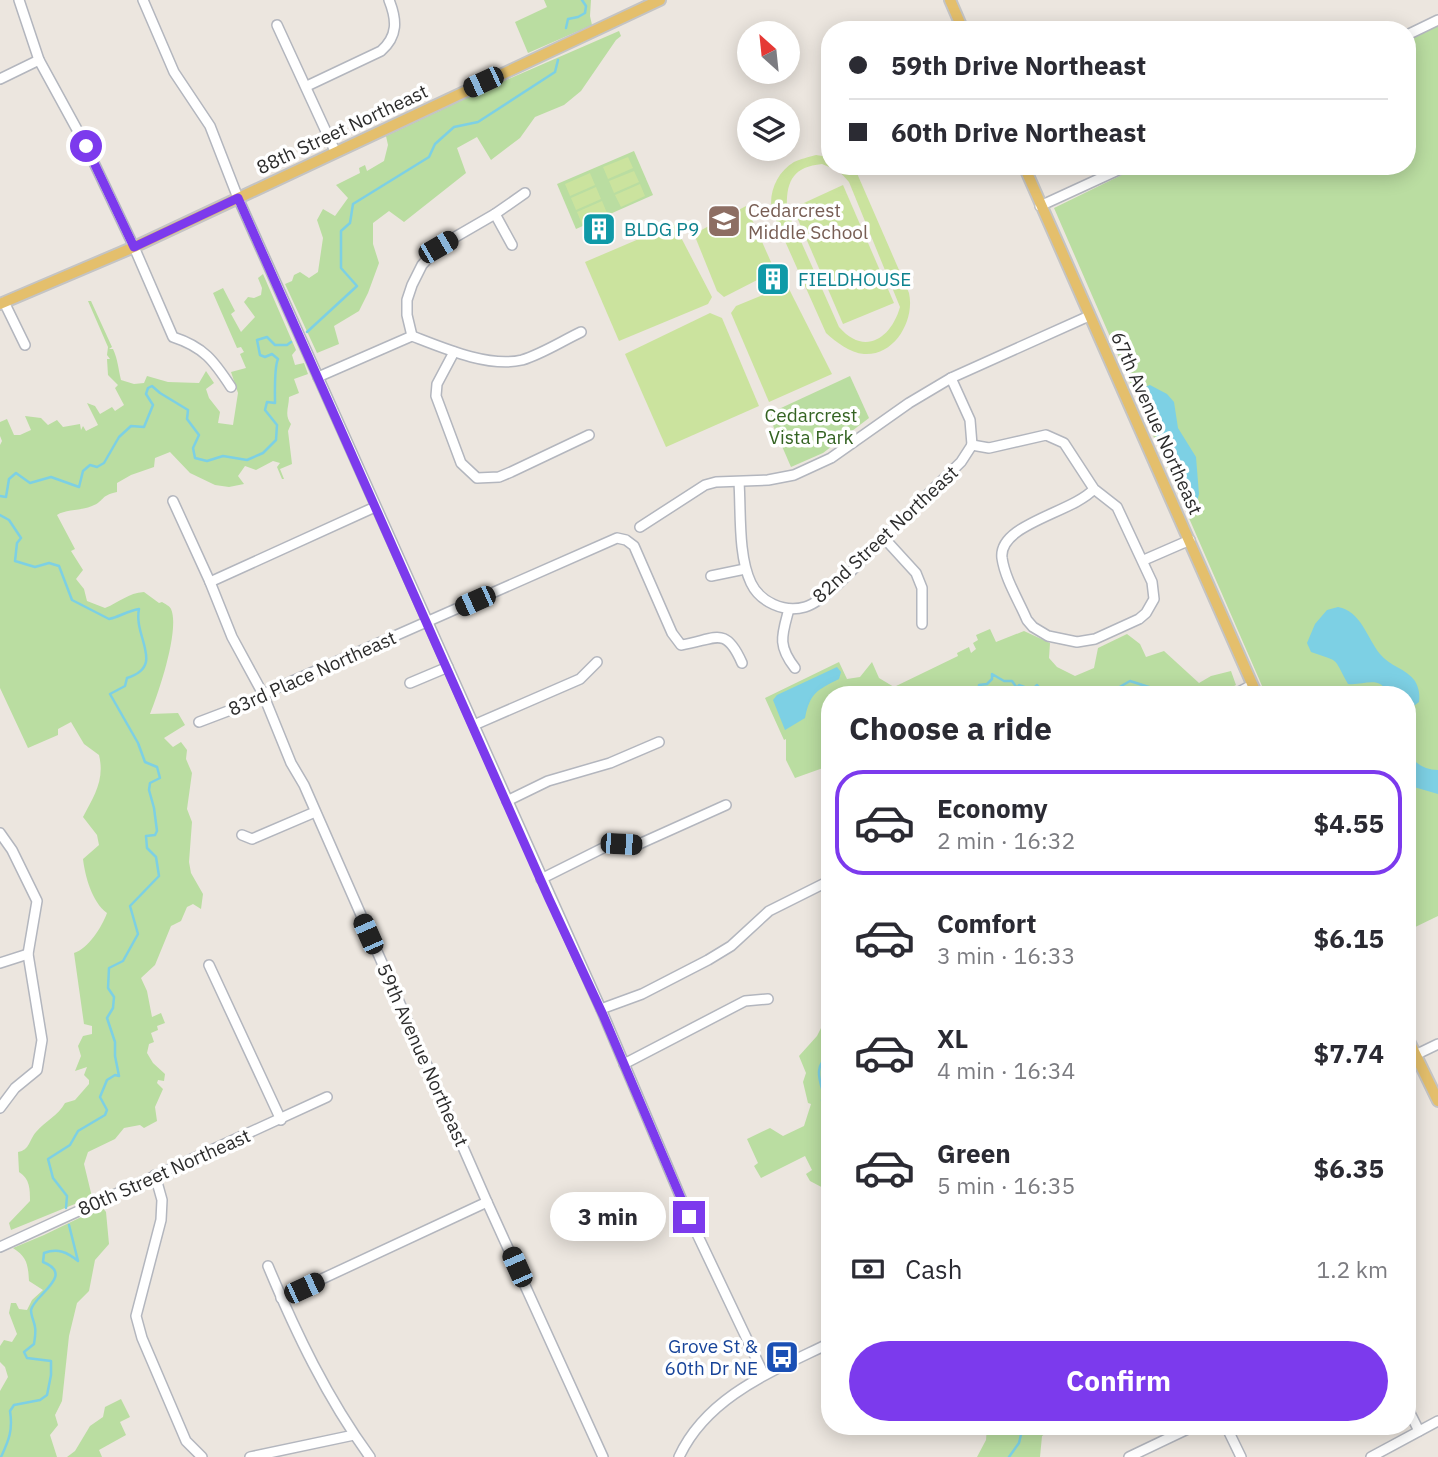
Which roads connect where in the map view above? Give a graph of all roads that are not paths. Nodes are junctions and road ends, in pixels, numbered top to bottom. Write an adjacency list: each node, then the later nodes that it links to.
1 (19, 0): 10 (street)
2 (143, 0): 17 (street)
3 (389, 0): 12 (street)
4 (660, 0): 13 (main road, 88th Street Northeast)
5 (950, 0): 7 (main road)
6 (1438, 20): 9 (street)
7 (959, 21)
8 (277, 25): 12 (street)
9 (1416, 31)
10 (39, 61): 11 (street); 21 (street)
11 (0, 79)
12 (307, 86): 13 (street)
13 (335, 151): 17 (main road, 88th Street Northeast)
14 (1028, 175): 18 (main road, 67th Avenue Northeast)
15 (1108, 175): 18 (street)
16 (526, 193): 19 (street)
17 (238, 198): 21 (main road, 88th Street Northeast); 28 (street)
18 (1041, 206): 23 (main road, 67th Avenue Northeast)
19 (495, 214): 20 (street); 25 (street)
20 (512, 245)
21 (134, 247): 22 (main road, 88th Street Northeast); 30 (street)
22 (2, 303): 26 (street)
23 (1089, 316): 29 (street); 39 (main road, 67th Avenue Northeast)
24 (581, 332): 27 (street)
25 (412, 337): 27 (street); 28 (street)
26 (25, 345)
27 (454, 352): 31 (street)
28 (318, 377): 36 (street)
29 (951, 378): 32 (street); 33 (street)
30 (231, 387)
31 (589, 435)
32 (972, 445): 34 (street); 38 (street, 82nd Street Northeast)
33 (739, 482): 37 (street); 41 (street)
34 (1094, 489): 40 (street); 40 (street)
35 (173, 501): 43 (street, 59th Avenue Northeast)
36 (375, 507): 43 (street); 45 (street)
37 (640, 527)
38 (884, 538): 44 (street, 82nd Street Northeast); 46 (street)
39 (1190, 540): 40 (street); 52 (main road, 67th Avenue Northeast)
40 (1144, 560)
41 (745, 569): 42 (street); 44 (street)
42 (711, 576)
43 (210, 582): 53 (street, 59th Avenue Northeast)
44 (789, 609): 50 (street)
45 (427, 621): 48 (street, 83rd Place Northeast); 49 (street); 53 (street, 83rd Place Northeast)
46 (922, 624)
47 (597, 662): 55 (street)
48 (742, 663)
49 (448, 667): 51 (street); 55 (street)
50 (795, 668)
51 (410, 683)
52 (1252, 686)
53 (263, 694): 54 (street, 83rd Place Northeast); 59 (street, 59th Avenue Northeast)
54 (200, 722)
55 (474, 725): 57 (street)
56 (659, 741): 57 (street)
57 (507, 801): 62 (street)
58 (726, 804): 62 (street)
59 (315, 812): 61 (street); 78 (street, 59th Avenue Northeast)
60 (0, 833): 64 (street)
61 (242, 835)
62 (541, 879): 68 (street)
63 (821, 885): 68 (street)
64 (28, 954): 65 (street); 75 (street)
65 (0, 963)
66 (209, 965): 76 (street)
67 (768, 999): 71 (street)
68 (601, 1009): 71 (street)
69 (1438, 1044): 70 (street)
70 (1416, 1055)
71 (624, 1064): 83 (street)
72 (1416, 1065): 74 (main road)
73 (327, 1097): 76 (street, 80th Street Northeast)
74 (1438, 1101)
75 (0, 1108)
76 (281, 1120): 77 (street, 80th Street Northeast)
77 (155, 1175): 79 (street, 80th Street Northeast); 92 (street)
78 (487, 1202): 81 (street); 95 (street, 59th Avenue Northeast)
79 (0, 1247)
80 (268, 1266): 81 (street)
81 (281, 1298): 88 (street)
82 (821, 1347): 83 (street)
83 (764, 1375): 96 (street)
84 (1438, 1421): 86 (street)
85 (1416, 1424): 86 (street)
86 (1419, 1430): 87 (street)
87 (1416, 1432)
88 (354, 1435): 93 (street); 94 (street)
89 (1175, 1435): 97 (street)
90 (1230, 1435): 98 (street)
91 (1410, 1435): 99 (street)
92 (202, 1457)
93 (250, 1457)
94 (370, 1457)
95 (603, 1457)
96 (679, 1457)
97 (1129, 1457)
98 (1241, 1457)
99 (1371, 1457)

